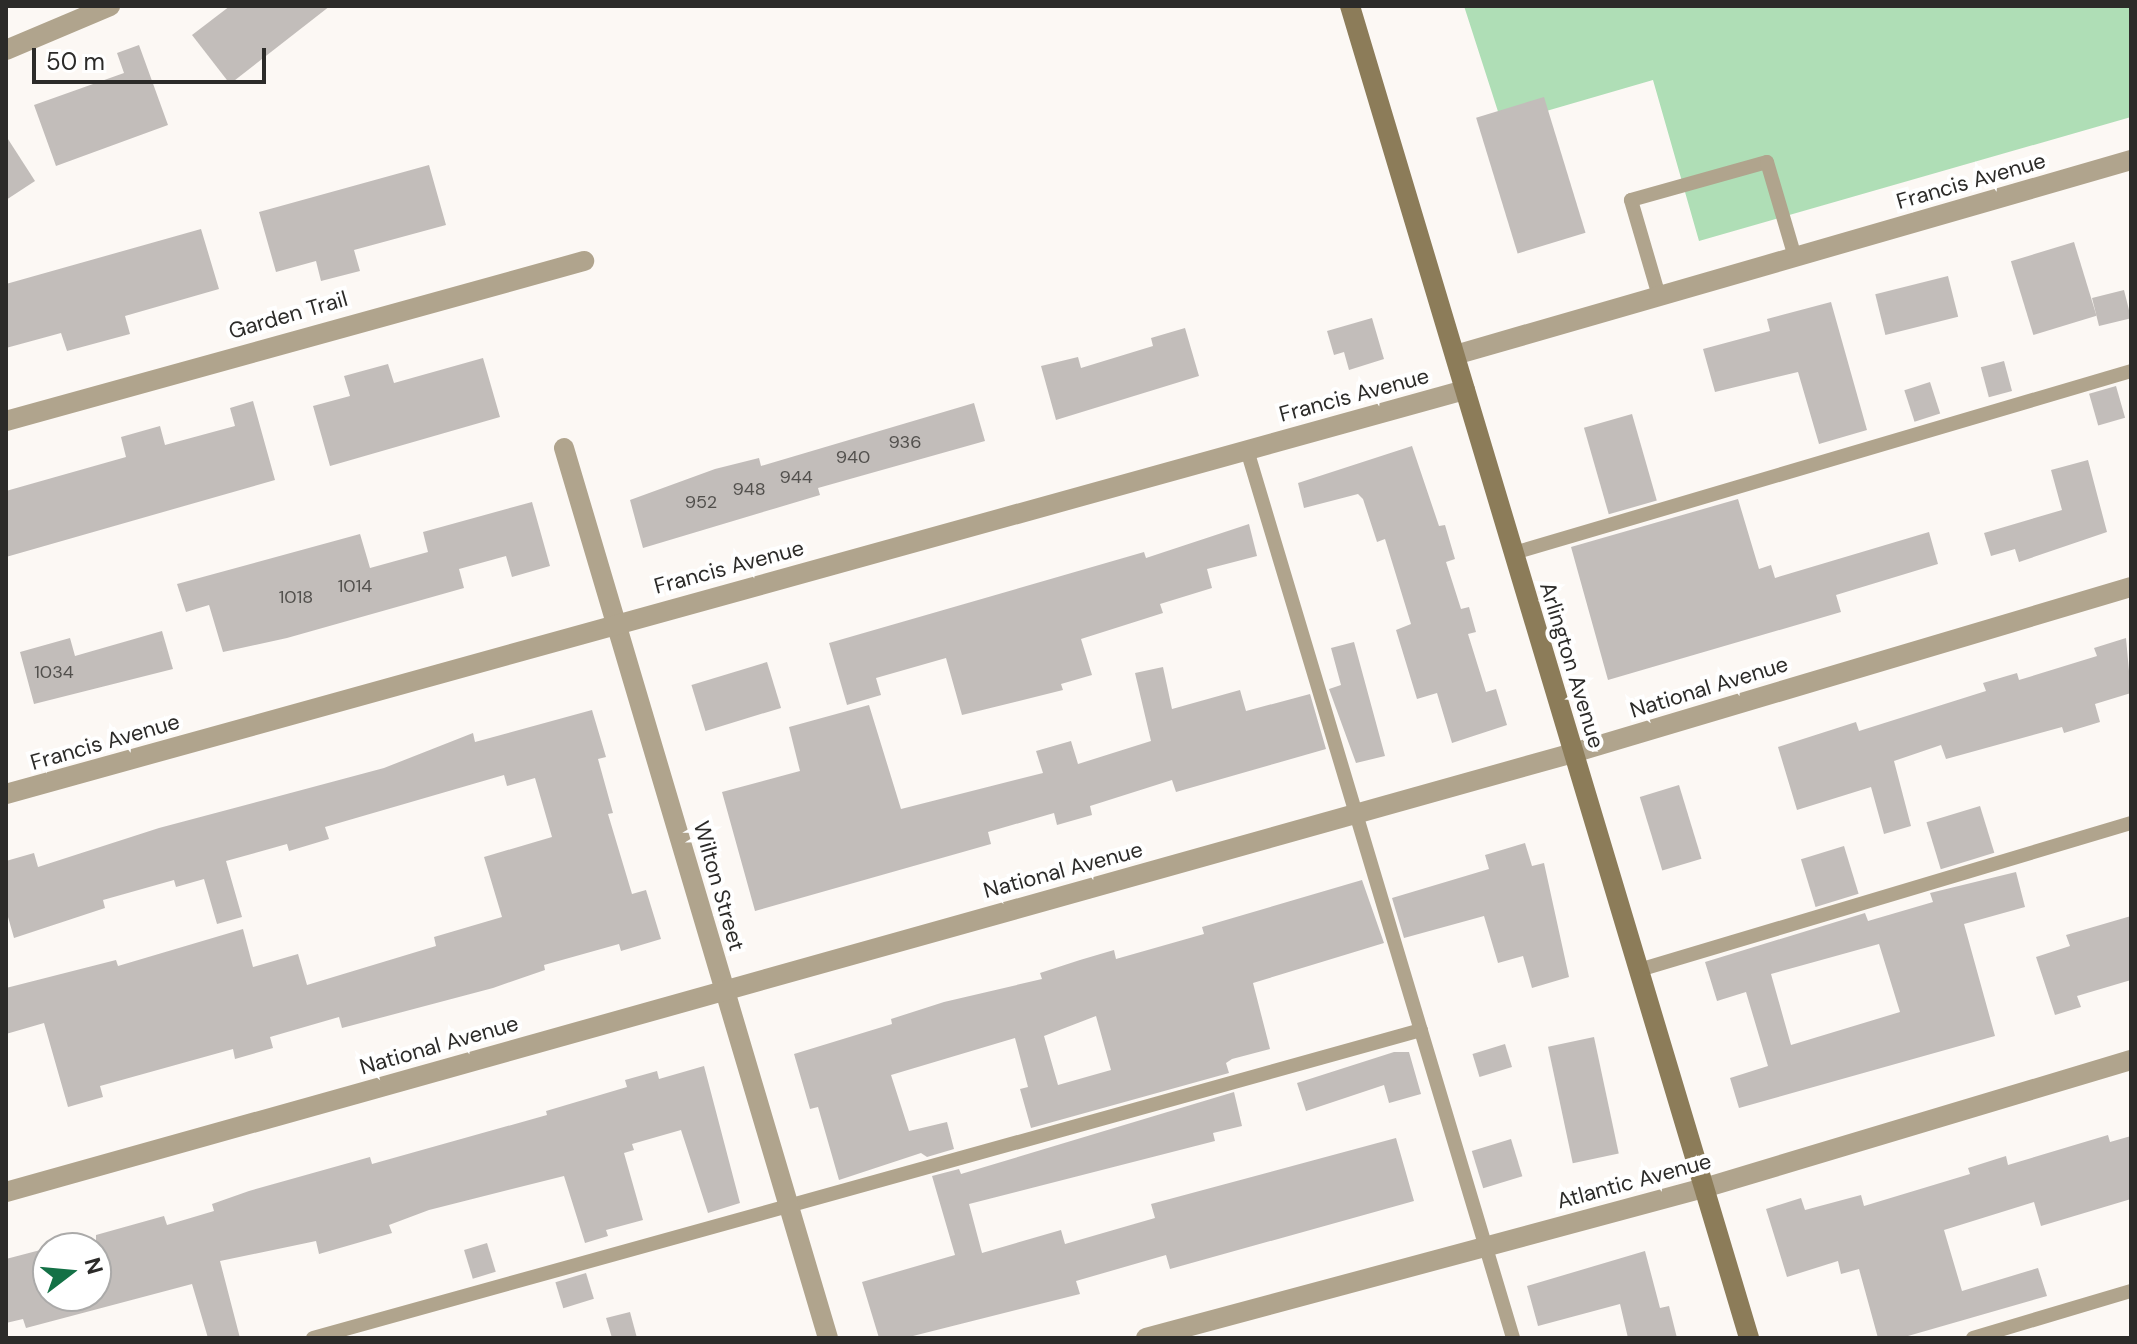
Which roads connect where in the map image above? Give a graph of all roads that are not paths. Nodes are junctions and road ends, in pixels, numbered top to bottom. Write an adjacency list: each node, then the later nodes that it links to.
1 (110, 6): 3 (street)
2 (1350, 6): 8 (street, Arlington Avenue)
3 (6, 50)
4 (2131, 160): 5 (street, Francis Avenue)
5 (1795, 257): 7 (street, Francis Avenue); 7 (lane)
6 (584, 261): 11 (street, Garden Trail)
7 (1659, 296): 8 (street, Francis Avenue)
8 (1455, 355): 10 (street, Arlington Avenue)
9 (2131, 371): 14 (lane)
10 (1465, 390): 13 (street, Francis Avenue); 14 (street, Arlington Avenue)
11 (6, 421)
12 (564, 448): 16 (street, Wilton Street)
13 (1247, 450): 16 (street, Francis Avenue); 19 (lane)
14 (1514, 553): 17 (street, Arlington Avenue)
15 (2131, 587): 17 (street, National Avenue)
16 (616, 623): 18 (street, Francis Avenue); 22 (street, Wilton Street)
17 (1573, 753): 19 (street, National Avenue); 21 (street, Arlington Avenue)
18 (6, 794)
19 (1356, 814): 22 (street, National Avenue); 23 (lane)
20 (2131, 823): 21 (lane)
21 (1639, 970): 25 (street, Arlington Avenue)
22 (724, 989): 26 (street, National Avenue); 27 (street, Wilton Street)
23 (1421, 1030): 27 (lane); 28 (lane)
24 (2131, 1060): 25 (street, Atlantic Avenue)
25 (1704, 1188): 28 (street, Atlantic Avenue); 34 (street, Arlington Avenue)
26 (6, 1192)
27 (789, 1206): 30 (lane); 31 (street, Wilton Street)
28 (1486, 1247): 32 (street, Atlantic Avenue); 33 (lane)
29 (2131, 1291): 35 (lane)
30 (313, 1338)
31 (828, 1338)
32 (1146, 1338)
33 (1513, 1338)
34 (1749, 1338)
35 (1973, 1338)

